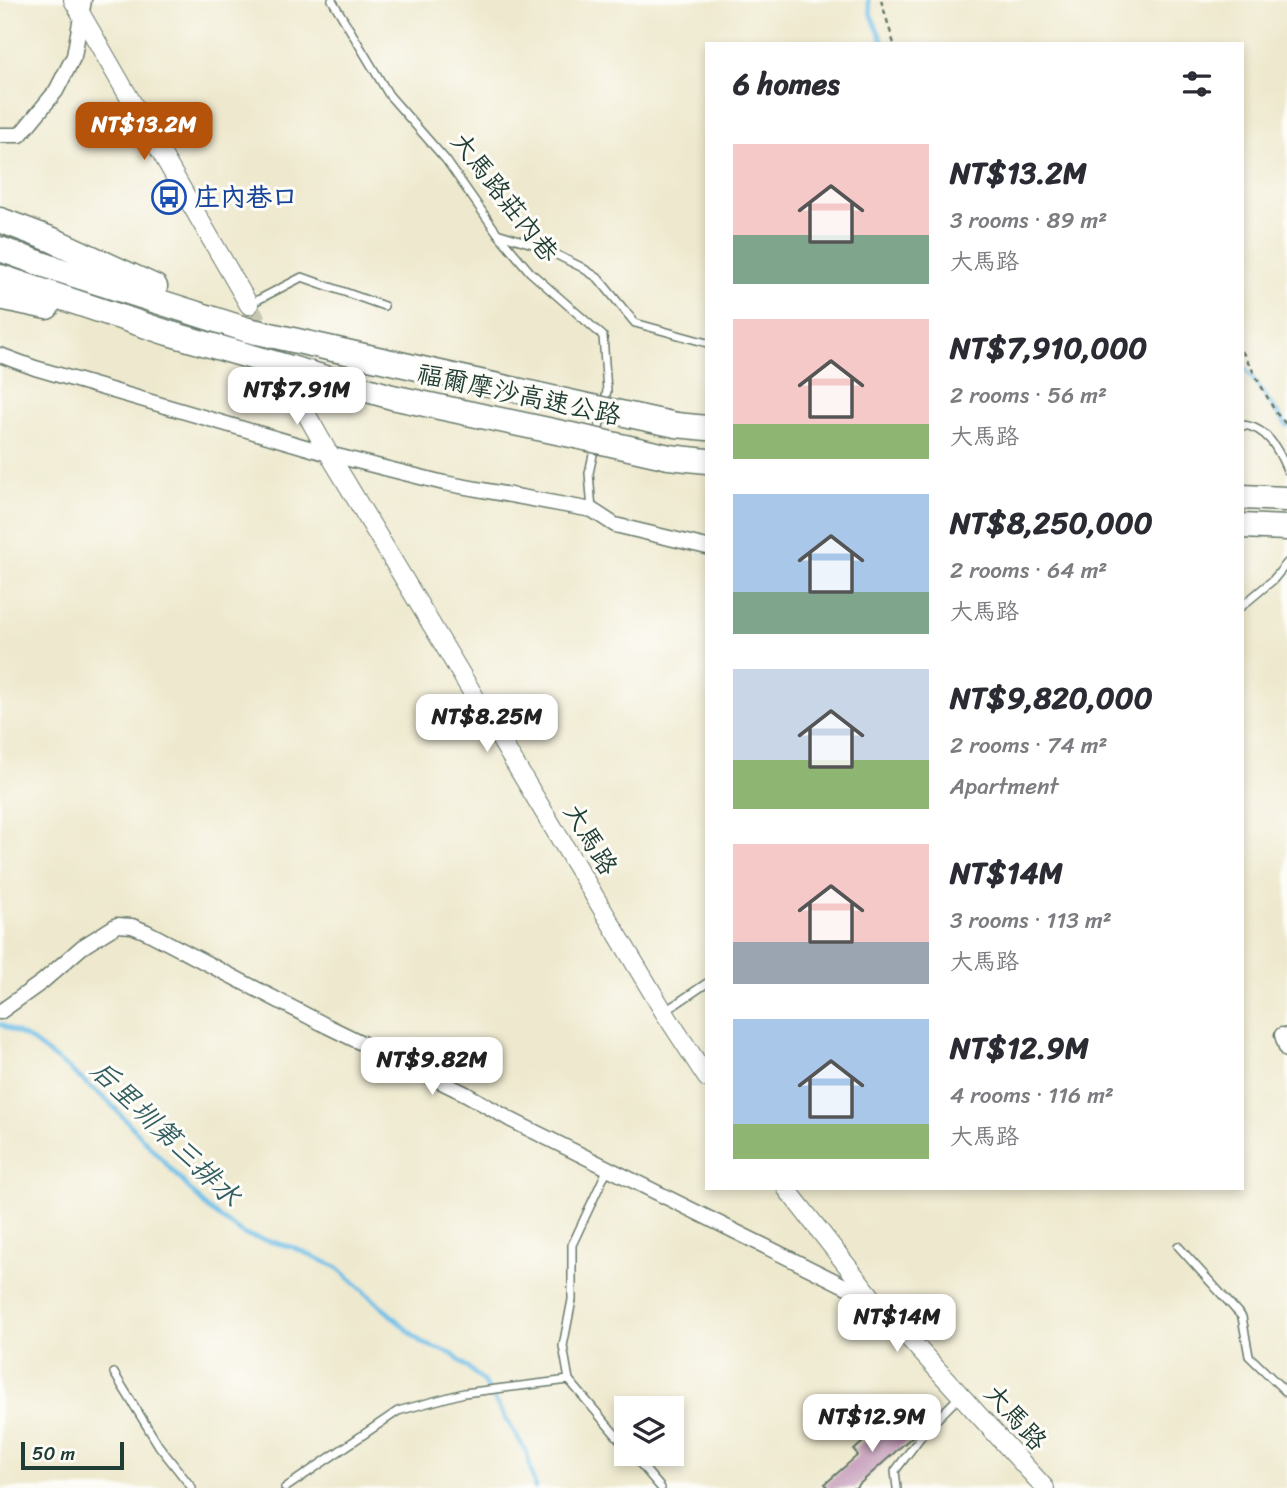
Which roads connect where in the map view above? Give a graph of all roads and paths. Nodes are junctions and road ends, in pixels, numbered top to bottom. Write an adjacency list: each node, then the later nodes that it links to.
1 (332, 0): 7 (lane, 大馬路莊內巷)
2 (881, 0): 4 (path)
3 (80, 5): 5 (street); 11 (street)
4 (893, 42)
5 (0, 135)
6 (0, 220): 13 (highway)
7 (498, 234): 15 (lane); 27 (lane, 大馬路莊內巷)
8 (0, 249): 13 (highway, 福爾摩沙高速公路)
9 (0, 276): 14 (highway, 福爾摩沙高速公路)
10 (0, 296): 14 (highway)
11 (249, 305): 12 (lane)
12 (384, 306)
13 (248, 330): 21 (highway, 福爾摩沙高速公路, bridge)
14 (167, 334): 23 (highway, 福爾摩沙高速公路, bridge)
15 (705, 342)
16 (0, 355): 22 (street)
17 (1244, 355): 20 (path)
18 (303, 408): 22 (street, 大馬路)
19 (1244, 425): 24 (lane)
20 (1287, 425)
21 (705, 428)
22 (329, 454): 27 (street); 35 (street, 大馬路)
23 (705, 461)
24 (1287, 470)
25 (1247, 498): 26 (highway)
26 (1287, 499)
27 (592, 509): 30 (street)
28 (1245, 527): 29 (highway)
29 (1287, 528)
30 (705, 547)
31 (1287, 563): 32 (lane)
32 (1244, 604)
33 (705, 984): 35 (lane)
34 (0, 1012): 39 (street)
35 (664, 1012): 38 (street, 大馬路)
36 (1282, 1035): 37 (street)
37 (1287, 1050)
38 (705, 1075)
39 (608, 1168): 42 (street); 44 (lane)
40 (788, 1190): 42 (street, 大馬路)
41 (1178, 1247): 45 (lane)
42 (874, 1300): 46 (street, 大馬路)
43 (114, 1373): 49 (lane)
44 (569, 1380): 47 (lane); 50 (lane)
45 (1287, 1393)
46 (961, 1395): 52 (lane); 53 (street, 大馬路)
47 (614, 1433)
48 (642, 1466): 51 (lane)
49 (192, 1488)
50 (285, 1488)
51 (661, 1488)
52 (897, 1488)
53 (1045, 1488)

